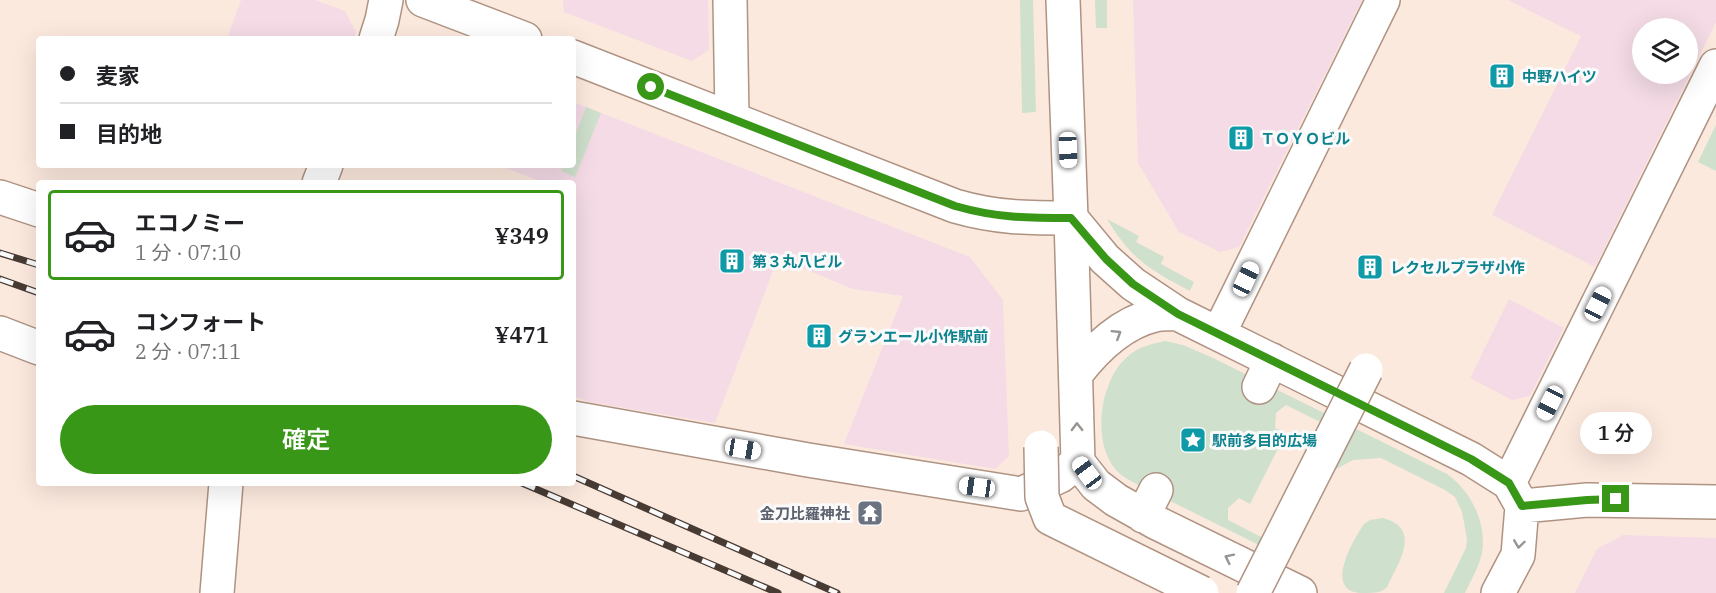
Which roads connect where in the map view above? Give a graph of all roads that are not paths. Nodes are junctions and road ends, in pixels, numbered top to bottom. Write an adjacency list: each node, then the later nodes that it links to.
1 (386, 0): 6 (street)
2 (423, 0): 7 (street)
3 (730, 0): 10 (street)
4 (1063, 0): 13 (street)
5 (1383, 0): 16 (street)
6 (377, 36)
7 (517, 36)
8 (576, 58): 10 (street)
9 (1716, 66): 24 (street)
10 (732, 117): 13 (street)
11 (0, 198): 12 (street)
12 (36, 209)
13 (1071, 218): 14 (street); 19 (street)
14 (1178, 314): 16 (street); 19 (street, one-way to 14)
15 (0, 333): 17 (street)
16 (1220, 333): 24 (street)
17 (36, 347)
18 (1366, 370): 28 (street, bridge)
19 (1076, 375): 22 (street, one-way to 19)
20 (576, 419): 22 (street)
21 (1041, 447): 27 (street, bridge)
22 (1078, 462): 29 (street, one-way to 22)
23 (226, 486): 26 (street)
24 (1516, 495): 25 (street); 30 (street, one-way to 30)
25 (1716, 502)
26 (217, 593)
27 (1202, 593)
28 (1253, 593)
29 (1300, 593)
30 (1497, 593)

